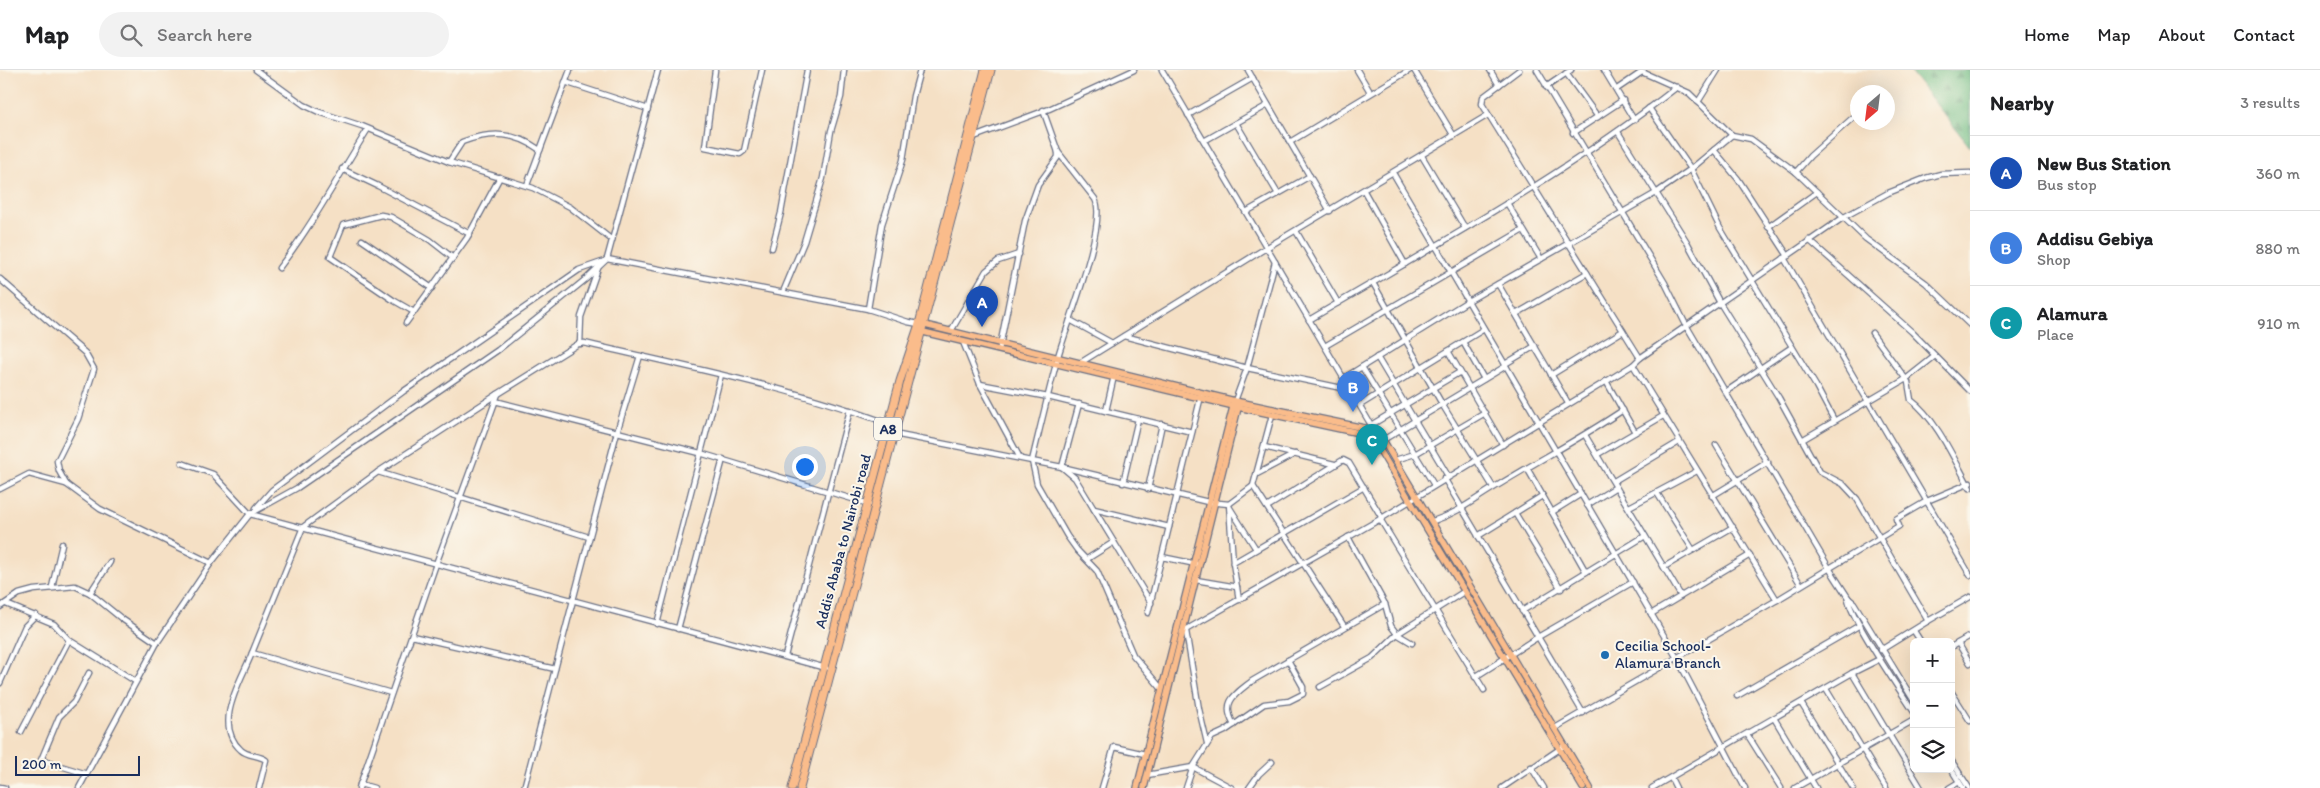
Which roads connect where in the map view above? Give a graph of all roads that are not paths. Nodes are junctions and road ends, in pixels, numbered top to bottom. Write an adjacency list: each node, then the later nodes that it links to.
1 (256, 70): 42 (street)
2 (570, 70): 24 (street)
3 (658, 70): 34 (street)
4 (715, 70): 5 (street)
5 (762, 70)
6 (807, 70): 84 (street)
7 (844, 70): 102 (street)
8 (920, 70): 106 (street)
9 (985, 70): 115 (highway, Addis Ababa to Nairobi road / A8)
10 (991, 70): 47 (highway, Addis Ababa to Nairobi road / A8)
11 (1162, 70): 36 (street)
12 (1248, 70): 23 (street)
13 (1357, 70): 29 (street)
14 (1410, 70): 29 (street)
15 (1414, 70): 46 (street)
16 (1490, 70): 25 (street)
17 (1519, 70): 25 (street)
18 (1537, 70): 26 (street)
19 (1604, 70): 28 (street)
20 (1718, 70): 31 (street)
21 (1132, 71): 35 (street)
22 (1569, 72): 26 (street); 38 (street)
23 (1253, 78): 32 (street); 36 (street)
24 (565, 82): 34 (street); 50 (street)
25 (1499, 85): 37 (street)
26 (1546, 87): 44 (street)
27 (1676, 87): 28 (street); 31 (street); 33 (street)
28 (1617, 89): 30 (street)
29 (1369, 94): 49 (street)
30 (1623, 100): 38 (street); 39 (street)
31 (1698, 102): 45 (street)
32 (1268, 105): 41 (street); 49 (street)
33 (1649, 108): 39 (street); 57 (street)
34 (648, 109): 80 (street)
35 (1043, 110): 47 (street); 52 (street)
36 (1188, 114): 48 (street)
37 (1488, 116): 46 (street); 64 (street)
38 (1598, 117): 44 (street)
39 (1634, 120): 43 (street)
40 (1850, 120): 58 (street)
41 (1236, 123): 48 (street); 68 (street)
42 (368, 129): 55 (street); 56 (street)
43 (1618, 132): 53 (street); 67 (street)
44 (1574, 133): 53 (street)
45 (1732, 135): 51 (street); 58 (street)
46 (1454, 136): 54 (street)
47 (974, 137): 115 (highway, Addis Ababa to Nairobi road / A8)
48 (1204, 141): 71 (street)
49 (1290, 142): 61 (street)
50 (540, 150): 55 (street); 63 (street)
51 (1714, 150): 57 (street); 74 (street)
52 (1058, 152): 86 (street); 110 (street)
53 (1586, 154): 64 (street); 72 (street)
54 (1422, 156): 59 (street); 75 (street)
55 (450, 162): 62 (street)
56 (342, 169): 78 (street); 94 (street)
57 (1691, 169): 67 (street); 98 (street)
58 (1796, 172): 66 (street)
59 (1393, 173): 65 (street); 83 (street)
60 (1970, 173): 73 (street)
61 (1310, 176): 68 (street); 70 (street)
62 (500, 177): 63 (street); 78 (street)
63 (526, 185): 80 (street)
64 (1534, 188): 69 (street); 82 (street)
65 (1364, 191): 70 (street); 92 (street)
66 (1817, 192): 73 (street); 74 (street)
67 (1656, 193): 72 (street); 105 (street)
68 (1278, 194): 71 (street)
69 (1507, 203): 75 (street); 76 (street)
70 (1330, 211): 77 (street)
71 (1246, 212): 85 (street)
72 (1622, 212): 82 (street); 113 (street)
73 (1844, 217): 81 (street); 114 (street)
74 (1768, 227): 87 (street)
75 (1465, 228): 83 (street)
76 (1524, 230): 89 (street); 95 (street)
77 (1296, 231): 85 (street); 104 (street)
78 (470, 234): 88 (street)
79 (362, 240): 101 (street)
80 (612, 240): 90 (street)
81 (1809, 240): 87 (street); 132 (street)
82 (1569, 245): 89 (street); 96 (street)
83 (1436, 246): 92 (street); 95 (street)
84 (772, 248)
85 (1266, 248): 91 (street); 120 (street)
86 (1019, 254): 118 (street); 128 (street)
87 (1786, 257): 98 (street); 162 (street)
88 (453, 258): 101 (street); 108 (street)
89 (1541, 259): 100 (street)
90 (605, 261): 93 (street); 102 (street); 248 (street)
91 (1275, 262): 111 (street); 141 (street)
92 (1405, 264): 99 (street)
93 (599, 267): 125 (street); 248 (street)
94 (279, 268)
95 (1452, 273): 103 (street); 107 (street)
96 (1587, 273): 109 (street); 117 (street)
97 (0, 279): 220 (street)
98 (1752, 281): 105 (street); 129 (street)
99 (1373, 283): 104 (street); 107 (street)
100 (1498, 284): 103 (street); 109 (street)
101 (432, 288): 108 (street)
102 (783, 292): 106 (street)
103 (1468, 301): 116 (street); 121 (street)
104 (1338, 303): 111 (street)
105 (1720, 303): 113 (street); 142 (street)
106 (868, 309): 115 (street)
107 (1389, 310): 121 (street); 126 (street)
108 (414, 312): 112 (street)
109 (1516, 314): 127 (street)
110 (1070, 320): 124 (street); 135 (street)
111 (1310, 320): 126 (street)
112 (406, 323)
113 (1686, 325): 134 (street); 156 (street)
114 (1970, 325)
115 (920, 328): 118 (main road); 122 (main road); 181 (highway, Addis Ababa to Nairobi road / A8); 189 (highway, Addis Ababa to Nairobi road / A8)
116 (1484, 329): 123 (street); 137 (street)
117 (1623, 330): 134 (street); 146 (street)
118 (951, 331): 128 (main road)
119 (1872, 334): 149 (street)
120 (1124, 336): 124 (street); 141 (street)
121 (1406, 339): 133 (street); 140 (street)
122 (963, 342): 128 (main road); 151 (street)
123 (1462, 342): 130 (street); 148 (street)
124 (1112, 343): 136 (street)
125 (580, 344): 131 (street); 158 (street)
126 (1325, 346): 147 (street)
127 (1534, 346): 137 (street); 146 (street)
128 (1000, 347): 135 (main road)
129 (1792, 347): 142 (street); 179 (street)
130 (1448, 351): 140 (street); 143 (street)
131 (640, 356): 145 (street); 186 (street)
132 (1935, 356): 149 (street); 157 (street)
133 (1377, 357): 139 (street); 152 (street)
134 (1640, 358): 138 (street)
135 (1057, 360): 136 (main road); 144 (main road); 161 (street)
136 (1080, 363): 144 (main road)
137 (1506, 365): 148 (street); 180 (street)
138 (1633, 365): 150 (street); 176 (street)
139 (1362, 366): 147 (street); 159 (street)
140 (1422, 367): 152 (street); 153 (street)
141 (1247, 368): 155 (street); 166 (street)
142 (1761, 368): 156 (street); 192 (street)
143 (1460, 372): 153 (street); 154 (street)
144 (1114, 374): 160 (main road); 172 (street)
145 (721, 375): 170 (street); 199 (street)
146 (1551, 375): 164 (street)
147 (1344, 378): 155 (street)
148 (1484, 379): 154 (street)
149 (1906, 379): 162 (street); 222 (street)
150 (1606, 381): 164 (street); 171 (street)
151 (980, 384): 161 (street); 203 (street)
152 (1393, 385): 159 (street); 167 (street)
153 (1433, 388): 167 (street); 168 (street)
154 (1470, 388): 168 (street); 174 (street)
155 (1351, 390): 169 (street)
156 (1727, 391): 208 (street)
157 (1970, 391)
158 (498, 394): 163 (street); 214 (street)
159 (1378, 394): 169 (street); 173 (street)
160 (1201, 395): 166 (main road); 187 (street)
161 (1048, 397): 165 (street); 207 (street)
162 (1868, 400): 179 (street); 238 (street)
163 (495, 401): 186 (street); 236 (street)
164 (1568, 403): 180 (street)
165 (1079, 404): 172 (street); 211 (street)
166 (1236, 404): 175 (main road); 183 (main road); 239 (main road); 240 (main road)
167 (1405, 404): 173 (street); 178 (street)
168 (1442, 404): 178 (street); 185 (street)
169 (1360, 405): 183 (street)
170 (850, 410): 181 (street); 229 (street)
171 (1623, 410): 188 (street); 190 (street)
172 (1106, 411): 177 (street)
173 (1390, 413): 183 (street); 184 (street)
174 (1484, 413): 185 (street); 194 (street)
175 (1272, 414): 197 (street); 237 (main road)
176 (1663, 416): 188 (street); 193 (street)
177 (1138, 419): 182 (street); 219 (street)
178 (1414, 420): 184 (street); 195 (street)
179 (1834, 420): 192 (street)
180 (1539, 423): 194 (street); 198 (street)
181 (889, 424): 189 (street); 241 (highway, Addis Ababa to Nairobi road / A8)
182 (1162, 424): 187 (street); 228 (street)
183 (1373, 427): 191 (main road)
184 (1400, 429): 191 (street); 201 (street)
185 (1458, 429): 195 (street); 206 (street)
186 (617, 432): 199 (street); 260 (street)
187 (1192, 432): 232 (street)
188 (1635, 432): 202 (street)
189 (894, 434): 203 (street); 241 (highway, Addis Ababa to Nairobi road / A8)
190 (1585, 435): 198 (street); 202 (street)
191 (1383, 440): 205 (main road)
192 (1802, 440): 259 (street)
193 (1679, 442): 213 (street); 218 (street)
194 (1503, 444): 206 (street)
195 (1429, 445): 201 (street); 216 (street)
196 (1716, 445): 217 (street)
197 (1264, 447): 200 (street); 215 (street)
198 (1556, 451): 212 (street); 231 (street)
199 (700, 452): 204 (street); 304 (street)
200 (1295, 454): 210 (street); 215 (street)
201 (1415, 454): 205 (street); 221 (street)
202 (1598, 454): 218 (street)
203 (1020, 458): 207 (street)
204 (723, 459): 229 (street); 307 (street)
205 (1396, 460): 233 (main road)
206 (1477, 460): 216 (street); 227 (street)
207 (1032, 461): 211 (street); 269 (street)
208 (1768, 462): 217 (street); 277 (street)
209 (182, 463): 248 (street)
210 (1334, 464): 224 (street); 244 (street)
211 (1062, 467): 219 (street); 246 (street)
212 (1527, 468): 227 (street); 234 (street)
213 (1697, 471): 230 (street); 235 (street)
214 (378, 472): 236 (street); 255 (street)
215 (1257, 474): 223 (street)
216 (1446, 477): 221 (street); 247 (street)
217 (1738, 480): 235 (street); 282 (street)
218 (1614, 481): 225 (street)
219 (1123, 483): 228 (street)
220 (66, 484): 226 (street); 271 (street)
221 (1434, 485): 233 (street)
222 (1969, 485): 238 (street)
223 (1253, 486): 242 (street); 244 (street)
224 (1364, 486): 251 (street); 256 (street)
225 (1616, 487): 243 (street); 245 (street)
226 (0, 488)
227 (1493, 488): 247 (street)
228 (1148, 489): 232 (street)
229 (827, 491): 241 (street); 322 (street)
230 (1657, 493): 245 (street); 265 (street)
231 (1581, 494): 243 (street); 249 (street)
232 (1177, 496): 239 (street); 253 (street)
233 (1417, 496): 237 (street); 252 (main road)
234 (1542, 496): 249 (street); 250 (street)
235 (1712, 496): 254 (street)
236 (460, 498): 260 (street); 273 (street)
237 (1410, 500): 251 (street); 286 (main road)
238 (1927, 501): 259 (street); 279 (street)
239 (1208, 502): 240 (street); 275 (main road)
240 (1215, 503): 242 (street); 275 (main road)
241 (872, 505): 328 (highway, Addis Ababa to Nairobi road / A8)
242 (1229, 505): 264 (street); 272 (street)
243 (1587, 505): 266 (street)
244 (1267, 507): 256 (street)
245 (1629, 508): 258 (street)
246 (1094, 509): 253 (street); 262 (street)
247 (1462, 510): 252 (street); 257 (street)
248 (252, 512): 255 (street); 271 (street)
249 (1552, 512): 278 (street)
250 (1515, 513): 257 (street); 285 (street)
251 (1381, 518): 261 (street); 298 (street)
252 (1432, 521): 323 (main road)
253 (1169, 527): 268 (street)
254 (1733, 527): 265 (street); 267 (street)
255 (303, 528): 273 (street); 321 (street)
256 (1283, 532): 264 (street); 274 (street)
257 (1478, 536): 299 (street)
258 (1645, 536): 266 (street); 276 (street)
259 (1880, 536): 277 (street); 303 (street)
260 (589, 537): 291 (street)
261 (1348, 537): 274 (street); 296 (street)
262 (1114, 542): 269 (street); 294 (street)
263 (62, 544): 283 (street)
264 (1256, 550): 272 (street)
265 (1693, 550): 276 (street)
266 (1616, 554): 278 (street); 281 (street)
267 (1750, 555): 288 (street); 293 (street)
268 (1162, 557): 275 (street); 294 (street)
269 (1087, 560): 336 (street)
270 (110, 562): 287 (street)
271 (211, 563): 316 (street)
272 (1233, 563): 284 (street)
273 (436, 564): 291 (street); 311 (street)
274 (1302, 564): 292 (street); 306 (street)
275 (1196, 565): 280 (main road); 336 (main road)
276 (1664, 567): 288 (street)
277 (1829, 568): 282 (street); 290 (street)
278 (1586, 572): 285 (street)
279 (1970, 575)
280 (1196, 580): 284 (street); 309 (main road)
281 (1633, 582): 301 (street); 312 (street)
282 (1801, 585): 293 (street)
283 (52, 587): 287 (street); 295 (street)
284 (1237, 587): 292 (street)
285 (1561, 588): 299 (street)
286 (1465, 590): 298 (street); 323 (main road)
287 (90, 592): 316 (street)
288 (1681, 596): 301 (street)
289 (1970, 597): 303 (street)
290 (1849, 599): 305 (street); 320 (street)
291 (573, 600): 304 (street); 329 (street)
292 (1239, 600): 309 (street)
293 (1777, 600): 324 (street)
294 (1151, 603): 300 (street)
295 (6, 604): 297 (street); 302 (street)
296 (1384, 604): 306 (street); 310 (street)
297 (0, 607)
298 (1434, 610): 310 (street); 332 (street)
299 (1522, 611): 312 (street)
300 (1148, 613)
301 (1651, 614): 324 (street)
302 (36, 615): 315 (street); 334 (street)
303 (1928, 621): 308 (street)
304 (657, 624): 307 (street)
305 (1860, 625): 325 (street); 341 (street)
306 (1344, 626): 326 (street)
307 (678, 629): 322 (street)
308 (1914, 631): 314 (street); 320 (street)
309 (1184, 632): 354 (street); 367 (main road)
310 (1397, 634): 317 (street); 335 (street)
311 (412, 636): 329 (street); 339 (street)
312 (1538, 636): 323 (street); 345 (street)
313 (1970, 636): 318 (street)
314 (1918, 638)
315 (69, 640): 333 (street); 351 (street)
316 (157, 643): 333 (street)
317 (1412, 643)
318 (1958, 643): 319 (street); 327 (street)
319 (1955, 645)
320 (1882, 650): 340 (street)
321 (252, 653): 339 (street); 377 (street)
322 (785, 656): 328 (street)
323 (1508, 656): 332 (street); 350 (main road); 357 (main road)
324 (1677, 658): 345 (street); 356 (street)
325 (1880, 659): 331 (street); 344 (street)
326 (1288, 660): 349 (street); 349 (street)
327 (1970, 663)
328 (828, 668): 380 (highway, Addis Ababa to Nairobi road / A8); 381 (highway, Addis Ababa to Nairobi road / A8)
329 (555, 669): 379 (street)
330 (89, 673): 366 (street)
331 (1852, 673): 337 (street); 353 (street)
332 (1475, 677): 338 (street)
333 (135, 681): 366 (street)
334 (0, 683)
335 (1320, 687)
336 (1161, 688): 359 (main road)
337 (1826, 689): 343 (street); 358 (street)
338 (1484, 690)
339 (391, 693): 371 (street)
340 (1910, 695)
341 (1737, 696)
342 (1955, 697): 347 (street)
343 (1802, 703): 346 (street); 361 (street)
344 (1910, 706)
345 (1583, 712): 350 (street)
346 (1774, 718): 352 (street); 369 (street)
347 (1970, 721)
348 (1910, 722): 353 (street)
349 (1234, 725): 354 (street)
350 (1555, 728): 355 (main road)
351 (21, 732)
352 (1747, 734): 356 (street); 393 (street)
353 (1889, 734): 358 (street); 398 (street)
354 (1207, 742): 363 (street)
355 (1564, 746): 357 (street); 390 (main road)
356 (1723, 748): 368 (street); 374 (street)
357 (1558, 749): 364 (street); 389 (main road)
358 (1862, 749): 361 (street); 397 (street)
359 (1145, 754): 382 (street); 383 (main road)
360 (1272, 762): 387 (street)
361 (1838, 764): 369 (street); 396 (street)
362 (1955, 766): 401 (street)
363 (1193, 767): 367 (street); 385 (street); 386 (street)
364 (1531, 767): 373 (street); 388 (street)
365 (1953, 773): 370 (street)
366 (87, 774): 376 (street)
367 (1147, 775): 384 (main road)
368 (1671, 778): 391 (street); 392 (street)
369 (1811, 779): 394 (street); 395 (street)
370 (1959, 782): 399 (street); 400 (street)
371 (359, 786): 378 (street)
372 (0, 787): 375 (street)
373 (1505, 787)
374 (1744, 787)
375 (5, 788)
376 (79, 788)
377 (259, 788)
378 (374, 788)
379 (524, 788)
380 (792, 788)
381 (800, 788)
382 (1102, 788)
383 (1137, 788)
384 (1144, 788)
385 (1186, 788)
386 (1232, 788)
387 (1249, 788)
388 (1544, 788)
389 (1583, 788)
390 (1590, 788)
391 (1652, 788)
392 (1676, 788)
393 (1781, 788)
394 (1795, 788)
395 (1816, 788)
396 (1852, 788)
397 (1886, 788)
398 (1921, 788)
399 (1949, 788)
400 (1963, 788)
401 (1969, 788)

